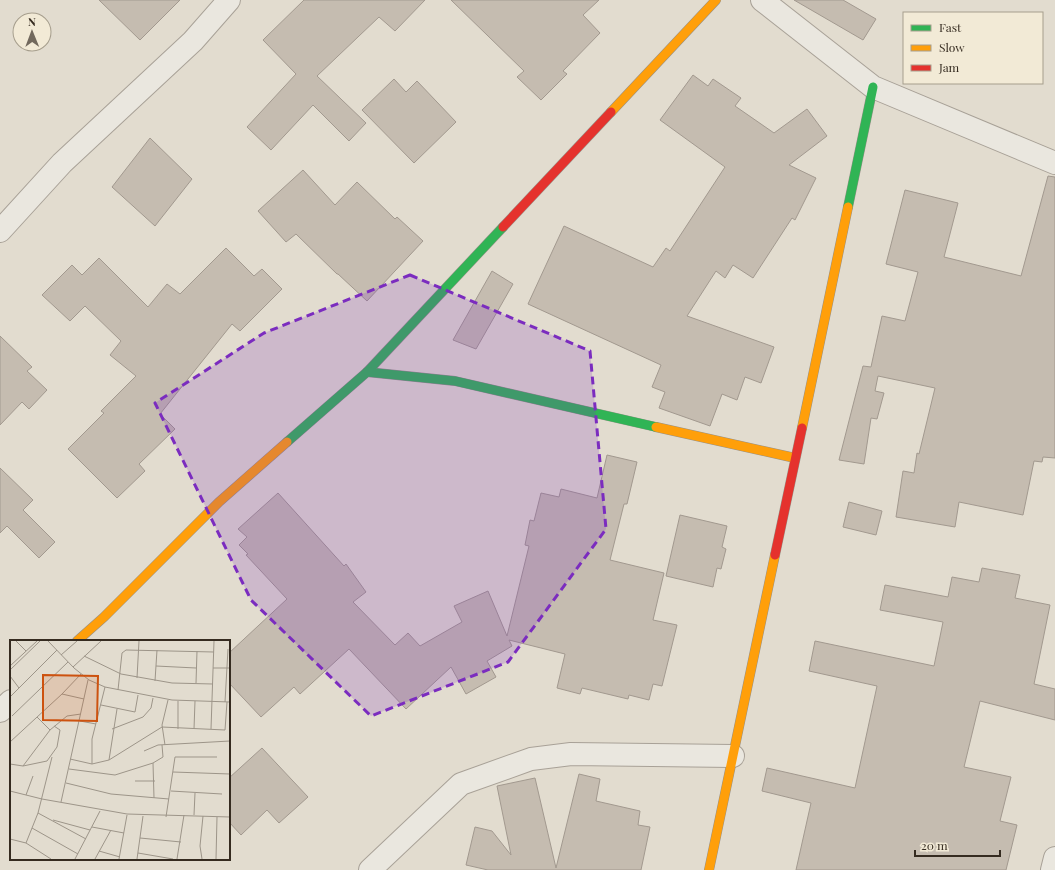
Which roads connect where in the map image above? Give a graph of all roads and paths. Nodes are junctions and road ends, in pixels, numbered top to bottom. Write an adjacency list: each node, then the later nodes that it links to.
1 (229, 0): 6 (street)
2 (716, 0): 7 (street)
3 (762, 0): 4 (street)
4 (873, 86): 5 (street); 8 (street)
5 (1055, 163)
6 (0, 231)
7 (367, 372): 8 (street); 9 (street)
8 (795, 458): 12 (street)
9 (78, 640)
10 (10, 702): 11 (street)
11 (0, 711)
12 (733, 756): 14 (street); 15 (street)
13 (1055, 858): 16 (street)
14 (370, 870)
15 (709, 870)
16 (1052, 870)

